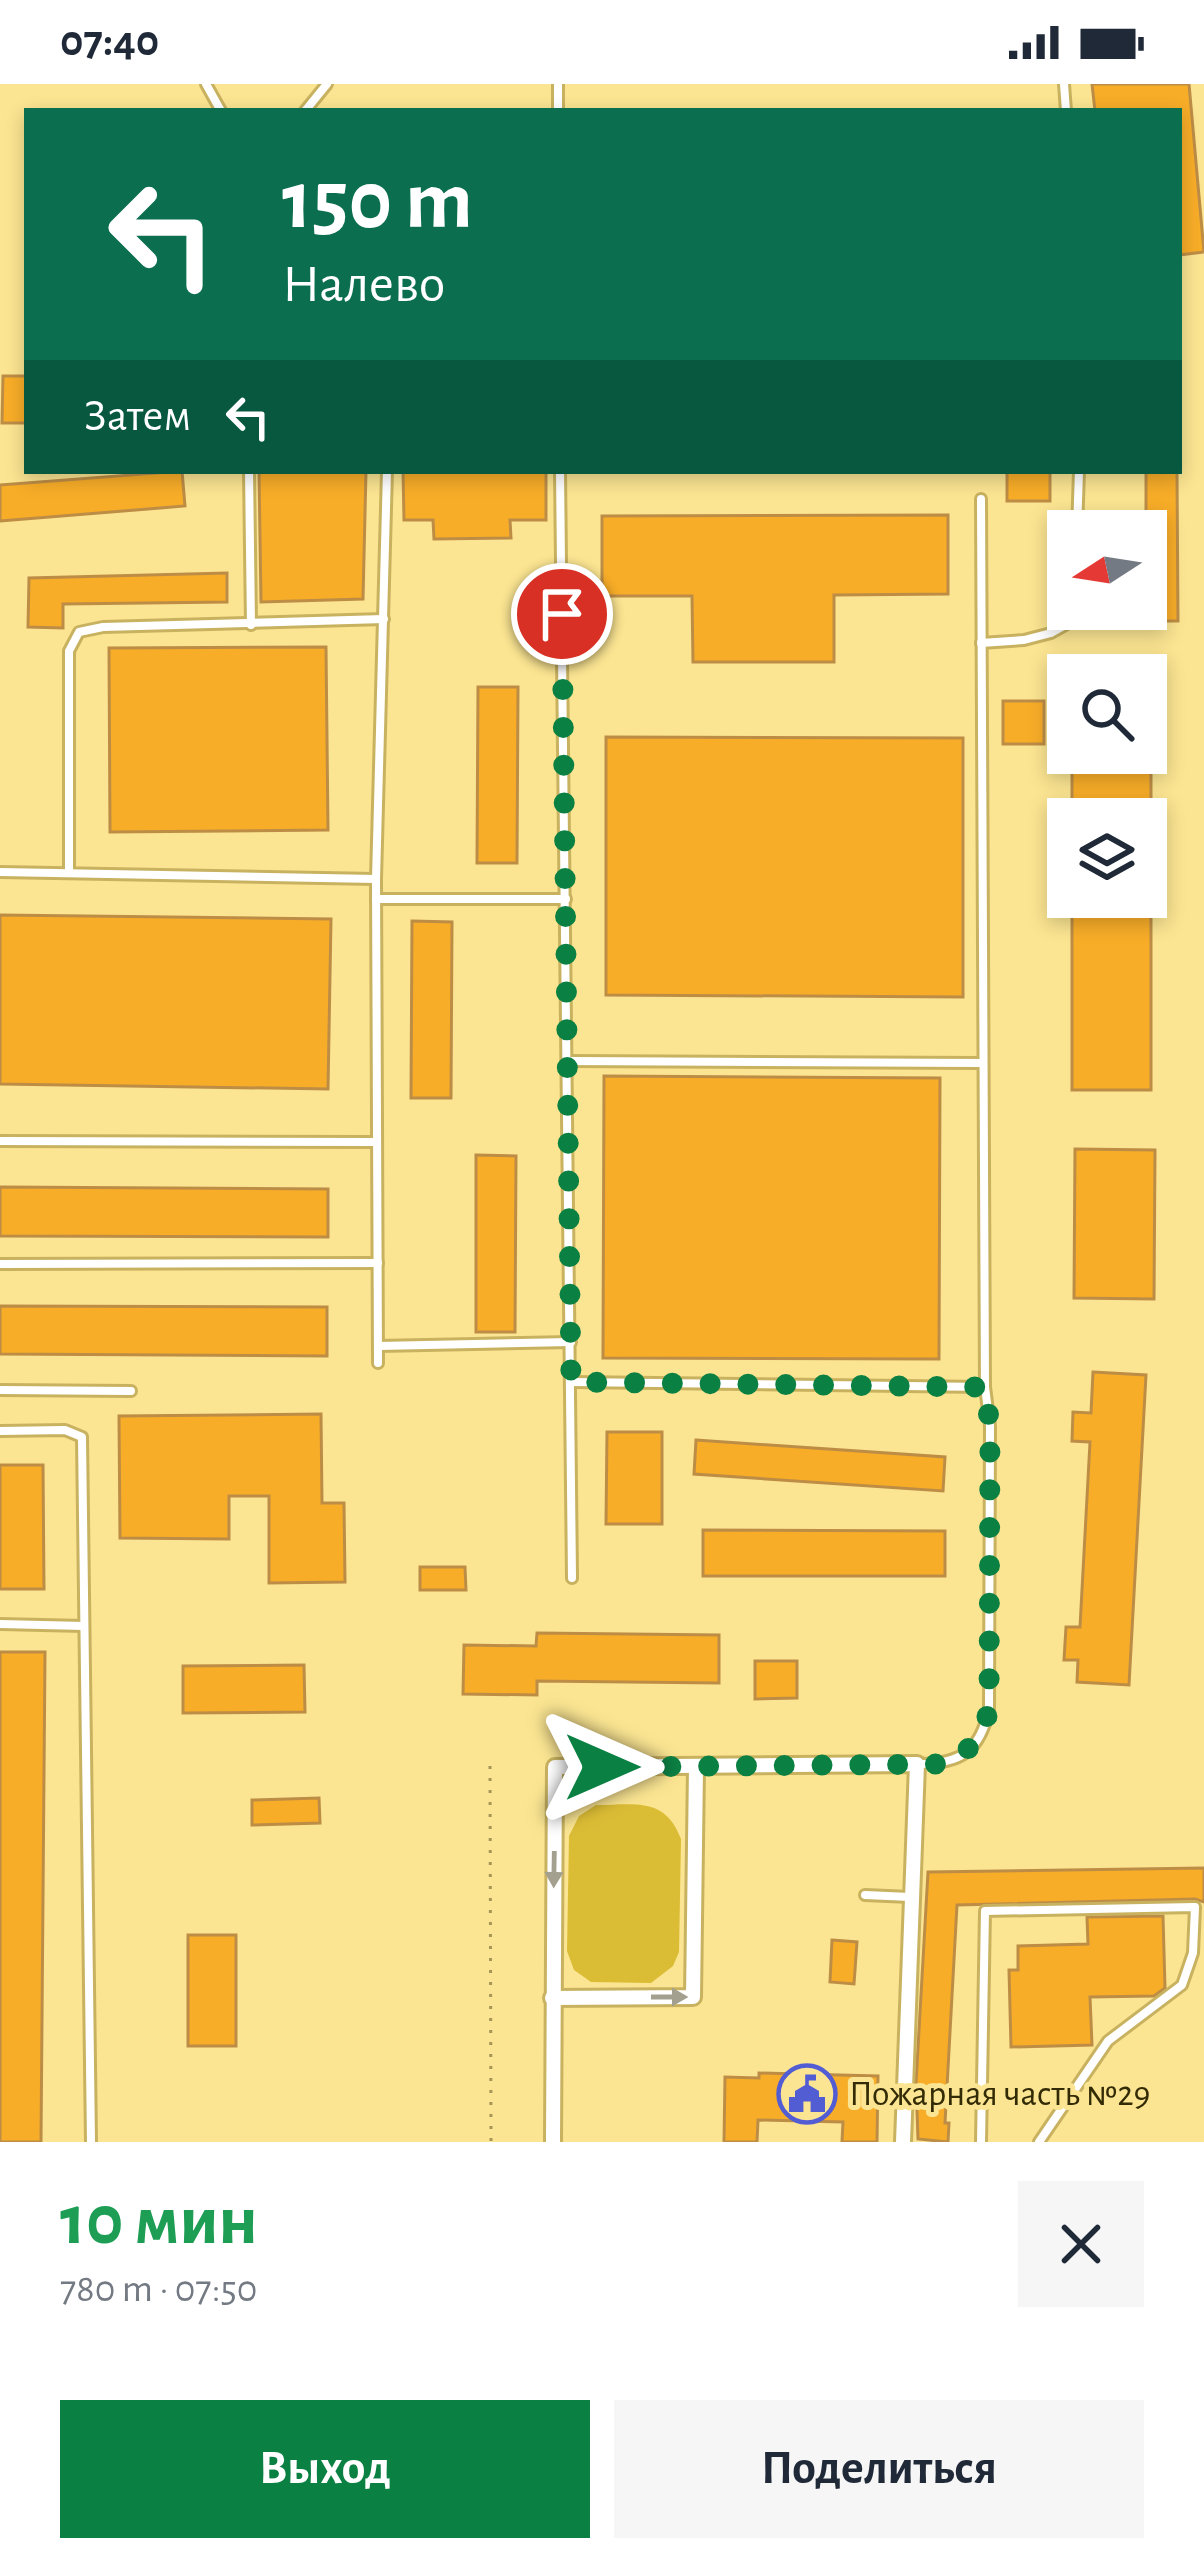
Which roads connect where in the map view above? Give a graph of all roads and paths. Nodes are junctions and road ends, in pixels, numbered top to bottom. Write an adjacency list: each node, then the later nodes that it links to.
1 (327, 84): 2 (lane)
2 (307, 108)
3 (249, 474): 10 (lane)
4 (387, 474): 9 (lane)
5 (560, 474): 17 (lane)
6 (1079, 474): 8 (lane)
7 (981, 499): 12 (lane)
8 (1078, 510)
9 (384, 619): 10 (lane); 15 (lane)
10 (251, 625): 14 (lane)
11 (1056, 630): 12 (lane)
12 (981, 643): 19 (lane)
13 (0, 872): 14 (lane)
14 (69, 873): 15 (lane)
15 (376, 880): 16 (lane)
16 (376, 899): 17 (lane); 21 (lane)
17 (566, 899): 18 (lane)
18 (568, 1061): 19 (lane); 24 (lane)
19 (981, 1064): 28 (lane)
20 (0, 1141): 21 (lane)
21 (377, 1142): 22 (lane)
22 (378, 1263): 23 (lane); 25 (lane)
23 (0, 1264)
24 (571, 1342): 25 (lane); 27 (lane)
25 (378, 1346): 26 (lane)
26 (378, 1364)
27 (571, 1382): 28 (lane); 32 (lane)
28 (985, 1387): 35 (lane)
29 (0, 1390): 30 (lane)
30 (131, 1391)
31 (0, 1431): 34 (lane)
32 (572, 1578)
33 (0, 1624): 34 (lane)
34 (84, 1626): 41 (lane)
35 (917, 1764): 37 (street); 39 (street)
36 (490, 1766): 42 (path)
37 (696, 1767): 40 (street, one-way to 37); 40 (street, one-way to 40)
38 (865, 1895): 39 (lane)
39 (912, 1897): 44 (street)
40 (552, 1998): 43 (street)
41 (91, 2142)
42 (491, 2142)
43 (553, 2142)
44 (903, 2142)
45 (981, 2142): 46 (lane)
46 (1040, 2142)

